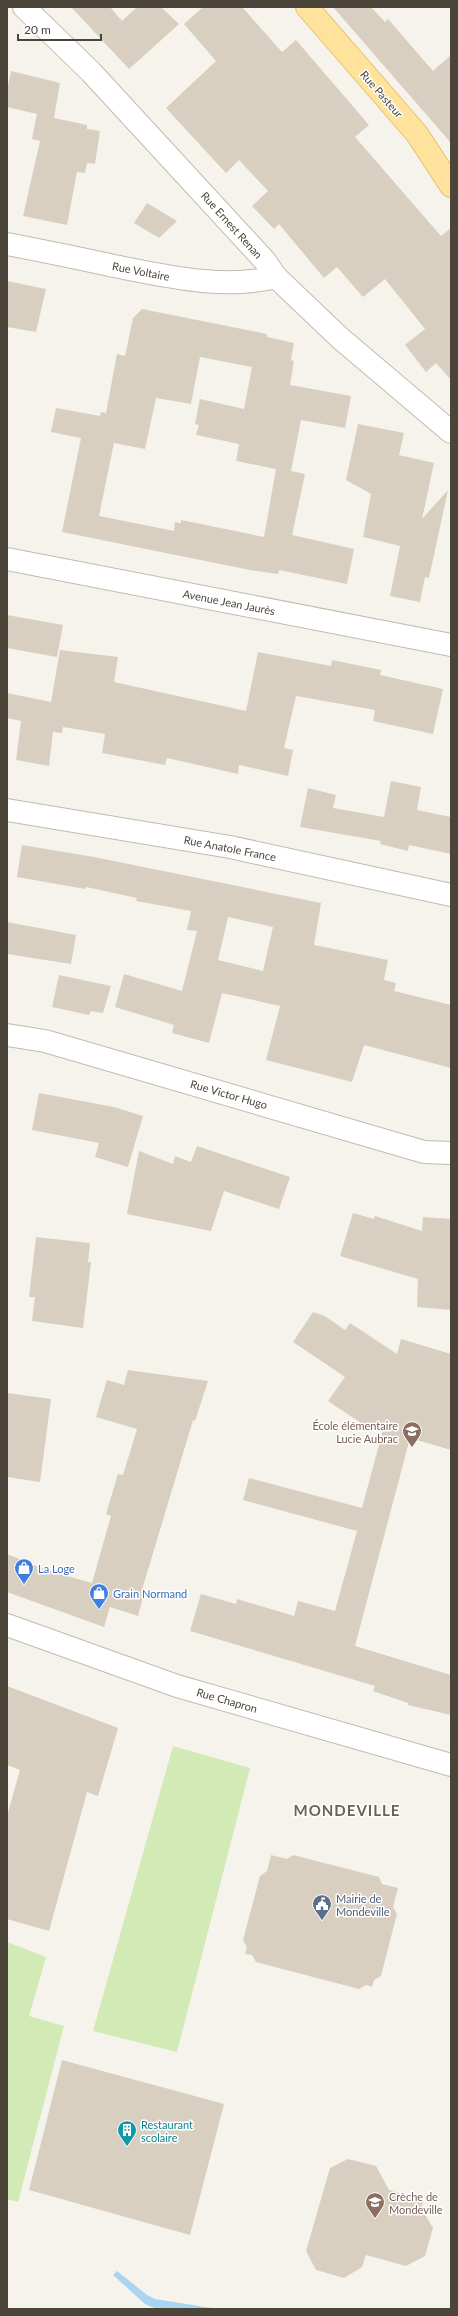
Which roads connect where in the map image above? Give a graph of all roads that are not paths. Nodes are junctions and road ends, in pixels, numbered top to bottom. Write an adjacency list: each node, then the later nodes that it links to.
1 (24, 7): 5 (street, Rue Ernest Renan)
2 (307, 7): 3 (main road, Rue Pasteur)
3 (451, 186)
4 (7, 244): 5 (street, Rue Voltaire)
5 (276, 277): 6 (street, Rue Ernest Renan)
6 (451, 432)
7 (7, 559): 8 (street, Avenue Jean Jaurès)
8 (451, 645)
9 (7, 810): 10 (street, Rue Anatole France)
10 (451, 895)
11 (7, 1035): 12 (street, Rue Victor Hugo)
12 (451, 1153)
13 (7, 1625): 14 (street, Rue Chapron)
14 (451, 1765)

